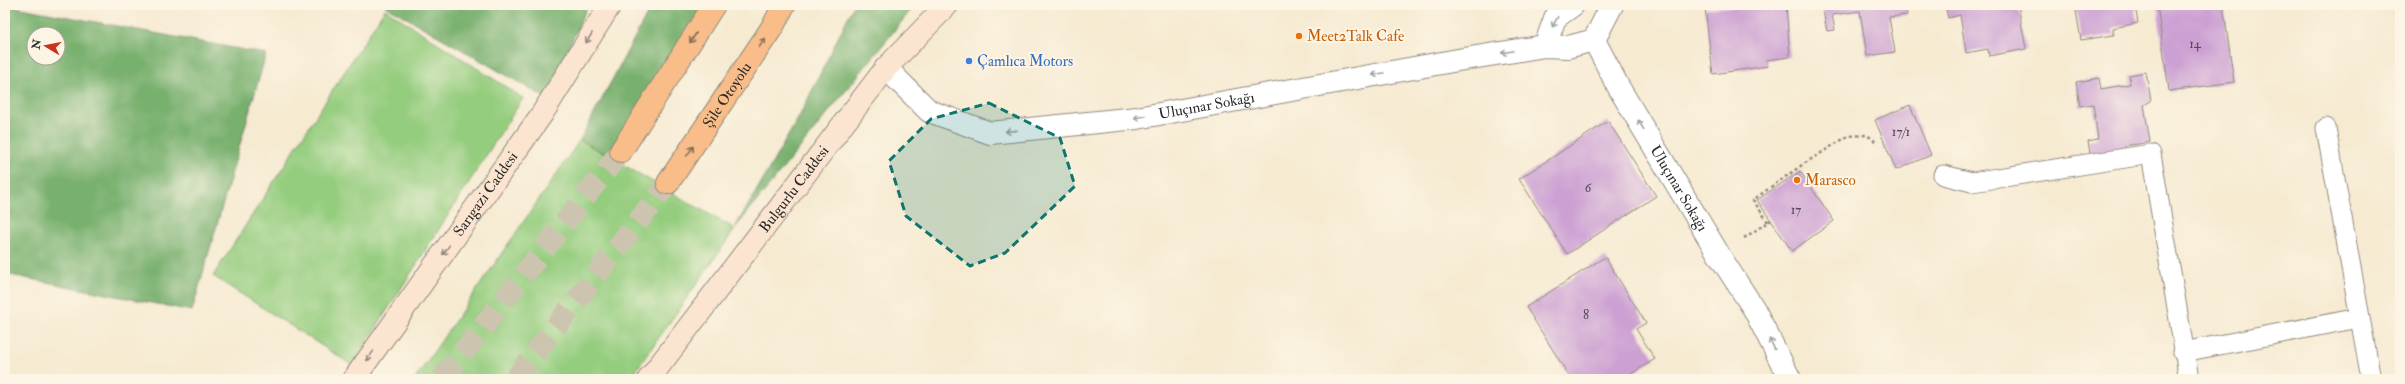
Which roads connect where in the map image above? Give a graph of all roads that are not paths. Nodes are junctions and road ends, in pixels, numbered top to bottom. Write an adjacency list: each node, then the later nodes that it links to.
1 (610, 5): 16 (main road, Sarıgazi Caddesi, one-way to 16)
2 (714, 5): 11 (highway, one-way to 11)
3 (784, 5): 13 (highway, Şile Otoyolu, one-way to 3)
4 (947, 5): 9 (main road, Bulgurlu Caddesi)
5 (1573, 5): 8 (street, one-way to 8)
6 (1612, 5): 7 (street)
7 (1594, 40): 8 (street, Uluçınar Sokağı); 18 (street, Uluçınar Sokağı, one-way to 7)
8 (1545, 46): 9 (street, Uluçınar Sokağı, one-way to 9)
9 (886, 68): 17 (main road, Bulgurlu Caddesi)
10 (2326, 128): 14 (lane)
11 (621, 151)
12 (1943, 175): 15 (lane)
13 (668, 183)
14 (2359, 318): 15 (lane); 20 (lane)
15 (2183, 352): 19 (lane)
16 (354, 379)
17 (649, 379)
18 (1790, 379)
19 (2189, 379)
20 (2371, 379)

